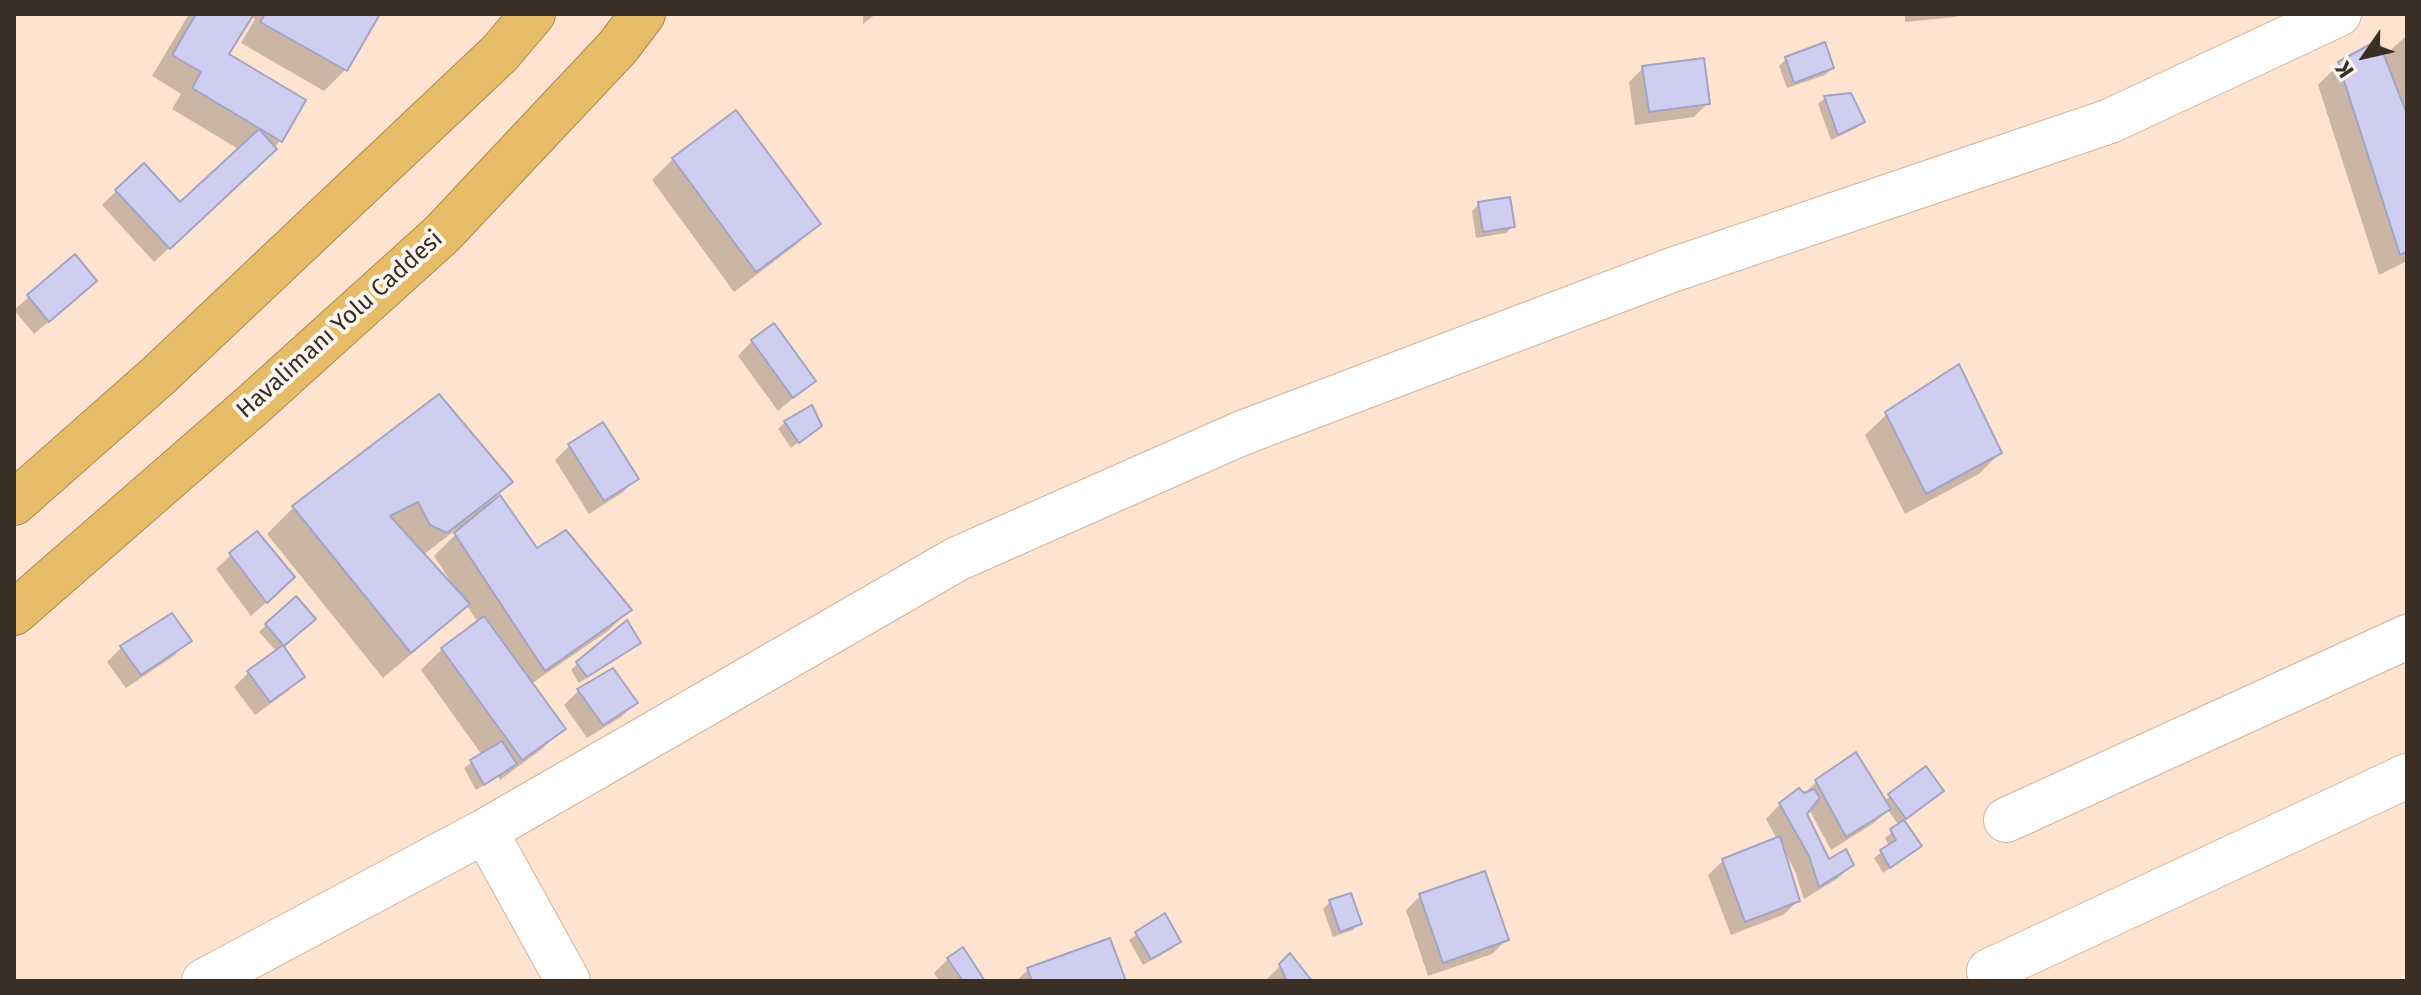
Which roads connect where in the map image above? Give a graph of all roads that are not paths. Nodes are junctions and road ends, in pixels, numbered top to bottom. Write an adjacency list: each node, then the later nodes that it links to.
1 (533, 14): 4 (highway)
2 (643, 14): 5 (highway, Havalimanı Yolu Caddesi)
3 (2339, 14): 9 (street)
4 (14, 503)
5 (14, 613)
6 (2407, 637): 8 (street)
7 (2407, 776): 10 (street)
8 (2006, 820)
9 (485, 831): 11 (street); 12 (street)
10 (1989, 971)
11 (204, 981)
12 (568, 981)

